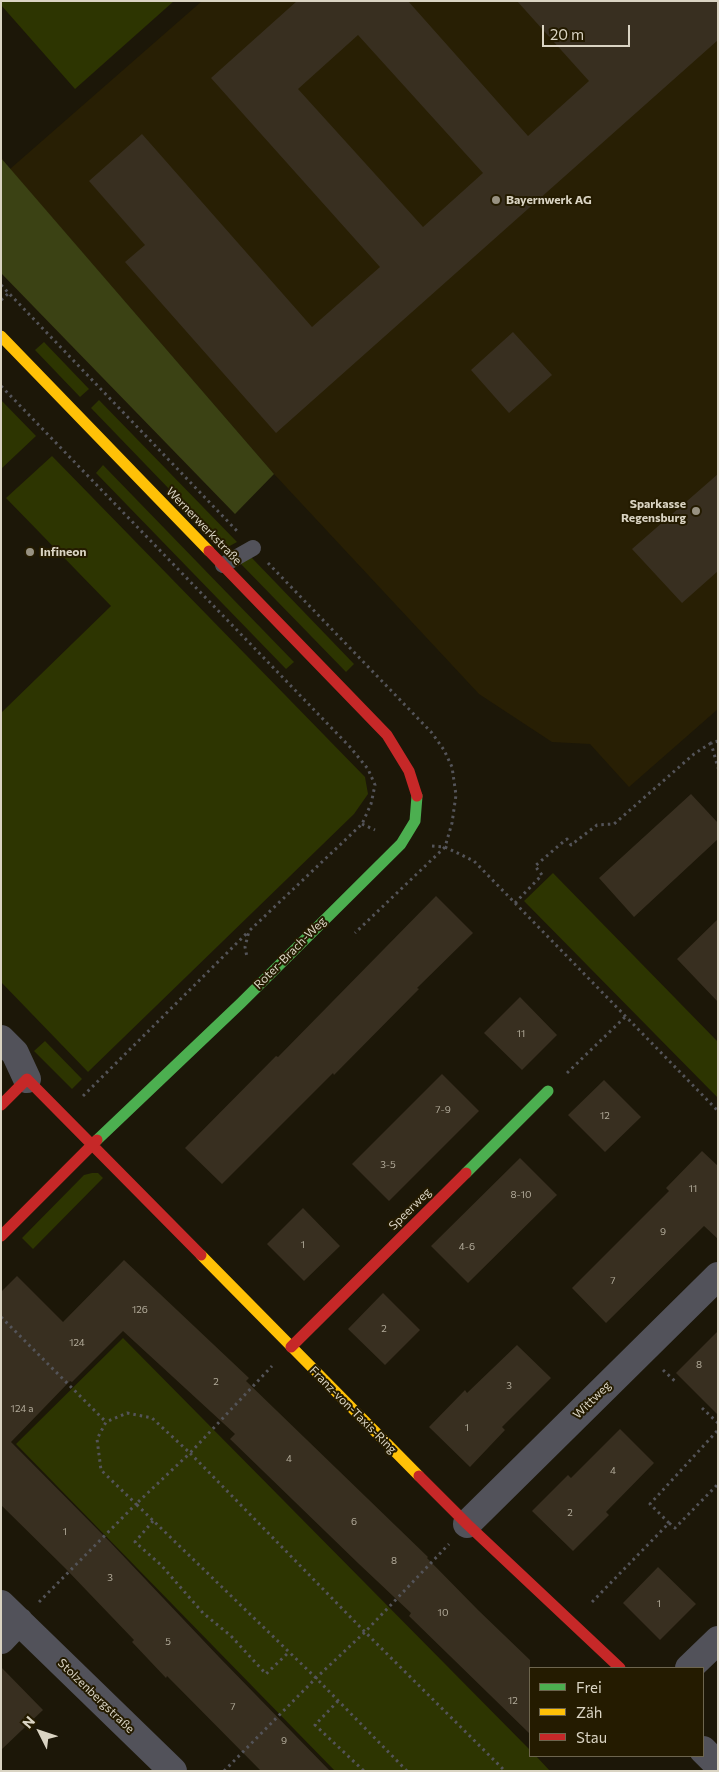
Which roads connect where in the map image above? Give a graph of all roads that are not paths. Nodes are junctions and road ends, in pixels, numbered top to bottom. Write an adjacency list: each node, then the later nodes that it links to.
1 (1, 336): 3 (street, Wernerwerkstraße)
2 (254, 548): 3 (lane)
3 (223, 565): 4 (street, Wernerwerkstraße)
4 (387, 735): 9 (street, Roter-Brach-Weg)
5 (1, 1039): 6 (street)
6 (27, 1079): 8 (street); 9 (street)
7 (548, 1091): 12 (street, Speerweg)
8 (1, 1105)
9 (92, 1145): 10 (street, Roter-Brach-Weg); 12 (street, Franz-von-Taxis-Ring)
10 (1, 1236)
11 (718, 1276): 13 (street, Wittweg)
12 (291, 1347): 13 (street, Franz-von-Taxis-Ring)
13 (467, 1524): 16 (street, Franz-von-Taxis-Ring)
14 (7, 1622): 20 (street, Stolzenbergstraße)
15 (718, 1640): 17 (street)
16 (619, 1667)
17 (690, 1667)
18 (704, 1751): 19 (street)
19 (718, 1766)
20 (173, 1771)

